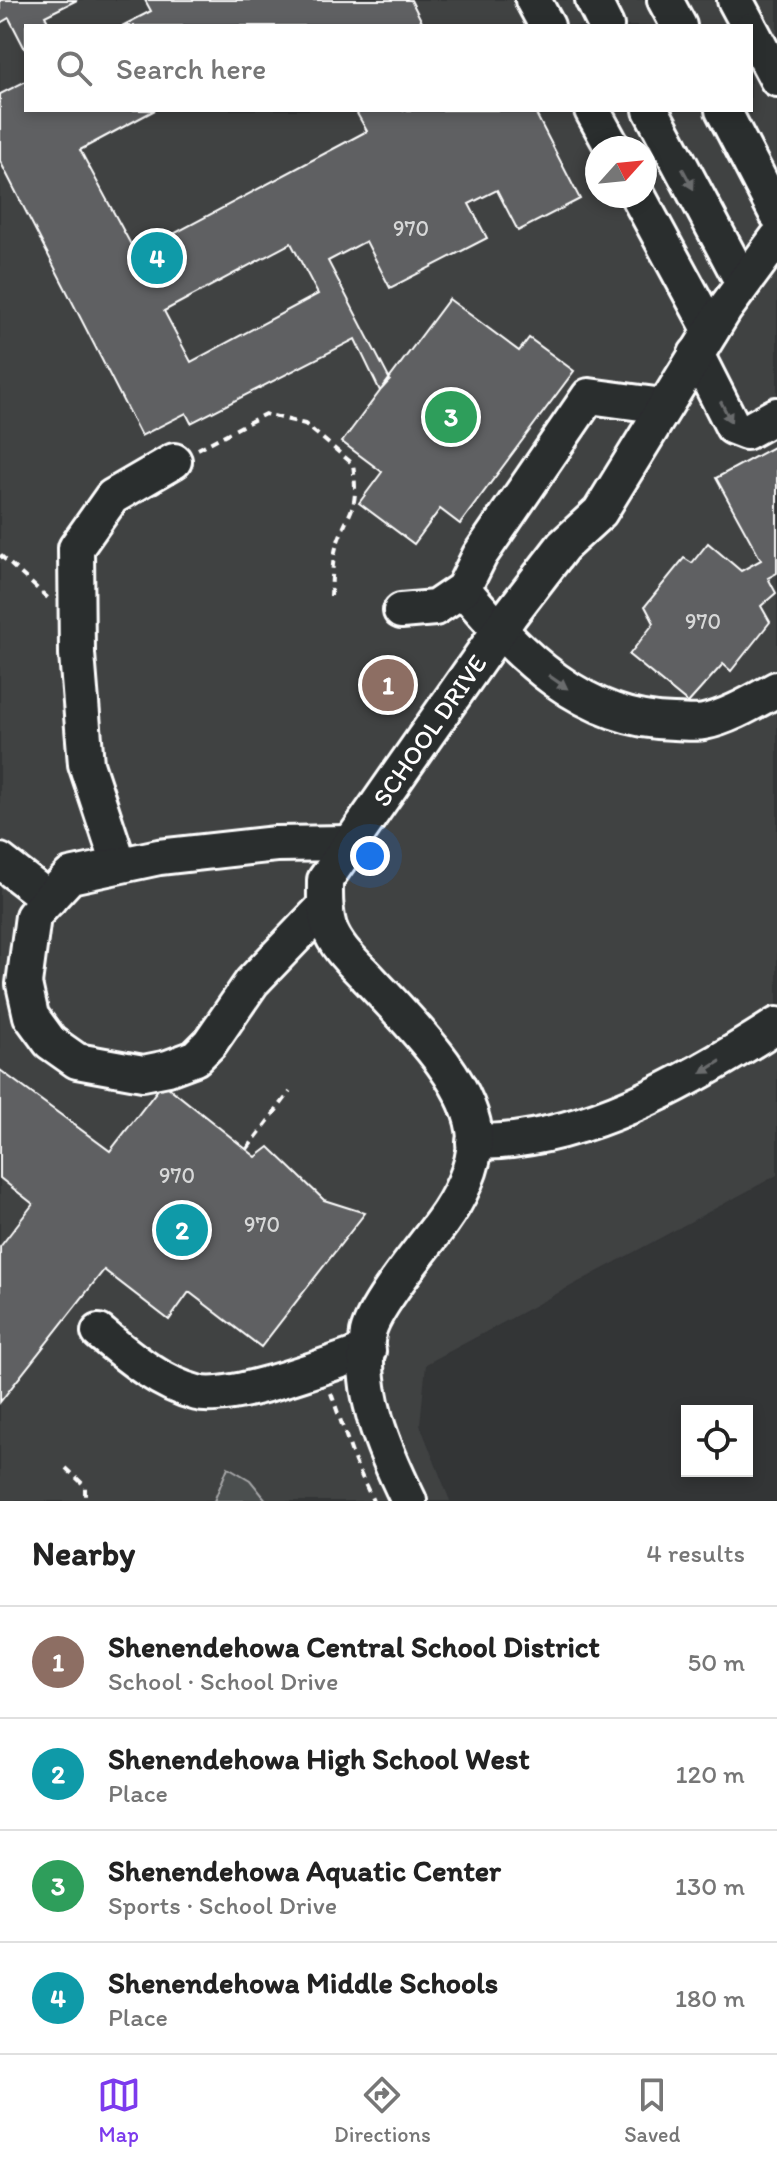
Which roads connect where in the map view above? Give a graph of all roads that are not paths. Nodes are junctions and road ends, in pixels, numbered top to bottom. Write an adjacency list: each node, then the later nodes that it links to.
1 (533, 0): 5 (street)
2 (593, 0): 6 (street)
3 (665, 0): 7 (street)
4 (735, 0): 8 (street)
5 (546, 24)
6 (605, 24)
7 (678, 24)
8 (748, 24)
9 (753, 34): 10 (street)
10 (777, 79)
11 (593, 112): 14 (street)
12 (652, 112): 18 (street, one-way to 18)
13 (724, 112): 16 (street)
14 (606, 136)
15 (643, 208): 19 (street)
16 (777, 214)
17 (777, 238): 18 (street, SCHOOL DRIVE)
18 (743, 283): 19 (street, SCHOOL DRIVE)
19 (704, 342): 20 (street, SCHOOL DRIVE); 21 (street, one-way to 21)
20 (663, 406): 23 (street); 25 (street, SCHOOL DRIVE)
21 (777, 415)
22 (174, 461): 29 (street)
23 (463, 589): 24 (street); 25 (street)
24 (401, 611)
25 (500, 631): 26 (street, one-way to 26); 27 (street, SCHOOL DRIVE)
26 (763, 696)
27 (350, 843): 29 (street); 31 (street, SCHOOL DRIVE)
28 (0, 861): 30 (street)
29 (119, 864): 30 (street)
30 (49, 899): 31 (street)
31 (324, 907): 33 (street)
32 (777, 1025): 33 (street, one-way to 33)
33 (474, 1142): 35 (street)
34 (99, 1332): 35 (street)
35 (368, 1351): 36 (street)
36 (409, 1501)

